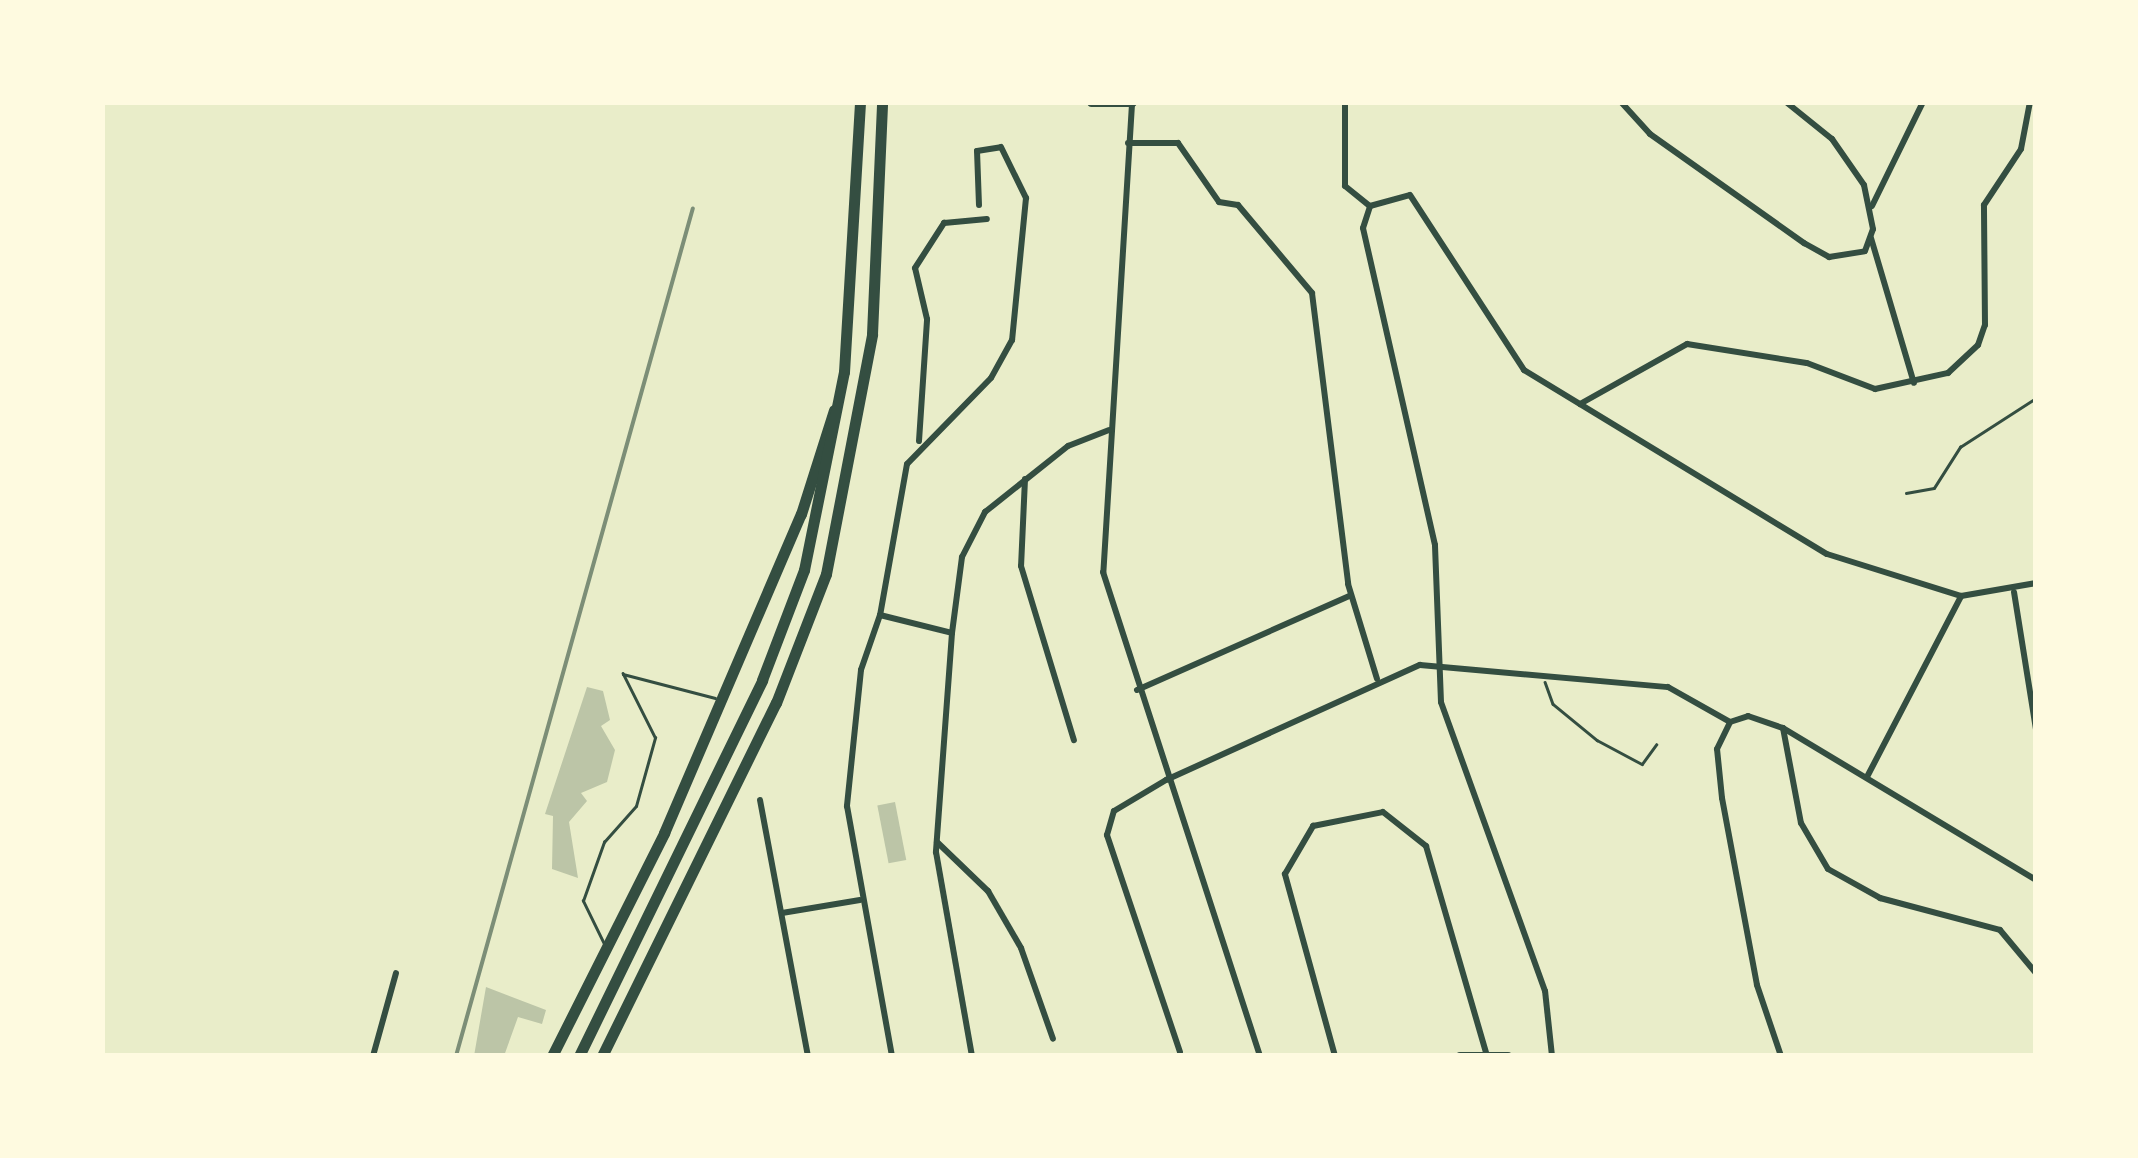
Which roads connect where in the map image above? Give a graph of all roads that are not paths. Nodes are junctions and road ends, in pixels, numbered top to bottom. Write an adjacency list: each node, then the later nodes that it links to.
1 (860, 102): 16 (highway)
2 (882, 102): 56 (highway)
3 (1090, 102): 9 (main road)
4 (1344, 102): 12 (street)
5 (1621, 102): 15 (street)
6 (1786, 102): 13 (street)
7 (1923, 102): 13 (street)
8 (2030, 102): 17 (street)
9 (1132, 103): 10 (street)
10 (1128, 143): 20 (street); 26 (street)
11 (979, 204): 21 (street)
12 (1370, 206): 19 (street); 30 (street)
13 (1872, 208): 15 (street)
14 (987, 219): 21 (street)
15 (1870, 236): 17 (street)
16 (844, 372): 34 (highway); 55 (highway)
17 (1914, 383): 19 (street)
18 (2036, 398): 23 (lane)
19 (1580, 404): 27 (street)
20 (1109, 430): 22 (street); 33 (street)
21 (919, 442): 28 (street)
22 (1025, 478): 29 (street); 38 (street)
23 (1906, 493)
24 (2036, 583): 25 (street)
25 (2014, 592): 27 (street); 37 (street)
26 (1351, 595): 31 (street); 33 (street)
27 (1961, 596): 40 (street)
28 (880, 614): 29 (street); 45 (street)
29 (952, 633): 43 (street)
30 (1440, 665): 31 (street); 32 (street); 64 (street)
31 (1377, 679): 41 (street)
32 (1545, 682): 35 (street); 39 (lane)
33 (1137, 690): 41 (street)
34 (721, 699): 47 (highway); 47 (lane)
35 (1730, 722): 36 (street); 65 (street)
36 (1783, 728): 40 (street); 49 (street)
37 (2036, 730)
38 (1074, 740)
39 (1656, 745)
40 (1868, 774): 44 (street)
41 (1166, 780): 51 (street); 60 (street)
42 (760, 800): 46 (street)
43 (936, 842): 50 (street); 59 (street)
44 (2036, 880)
45 (860, 900): 46 (street); 58 (street)
46 (782, 914): 57 (street)
47 (607, 950): 54 (highway)
48 (396, 973): 53 (street)
49 (2036, 973)
50 (1053, 1039)
51 (1180, 1052)
52 (1486, 1053): 61 (street); 62 (street); 63 (street)
53 (373, 1056)
54 (552, 1056)
55 (578, 1056)
56 (602, 1056)
57 (808, 1056)
58 (892, 1056)
59 (972, 1056)
60 (1260, 1056)
61 (1335, 1056)
62 (1460, 1056)
63 (1508, 1056)
64 (1552, 1056)
65 (1781, 1056)

